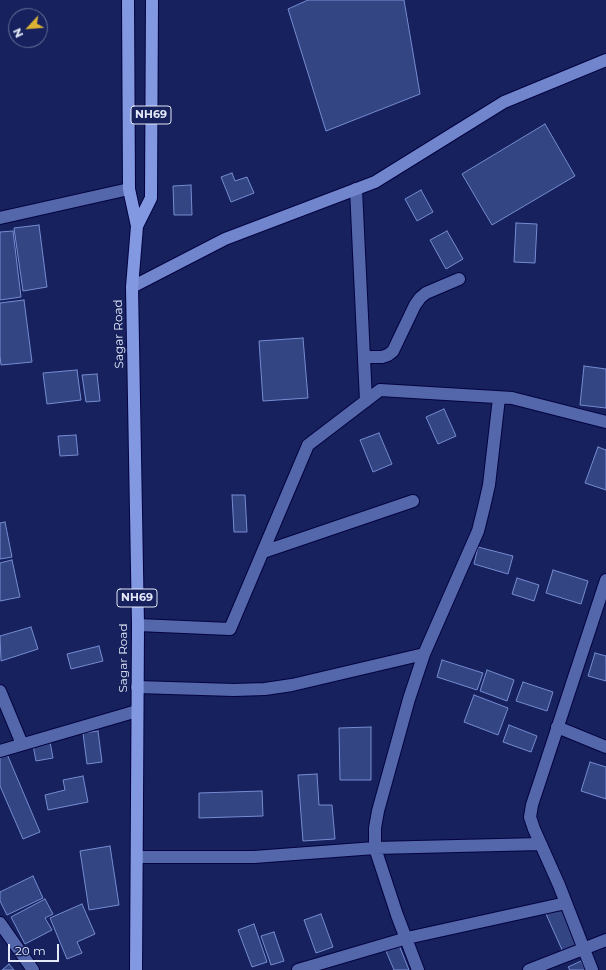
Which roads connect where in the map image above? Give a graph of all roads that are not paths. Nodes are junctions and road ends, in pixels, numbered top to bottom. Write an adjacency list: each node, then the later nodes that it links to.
1 (128, 0): 4 (highway, Sagar Road / NH69)
2 (152, 0): 7 (highway, Sagar Road / NH69)
3 (606, 60): 5 (main road)
4 (129, 189): 6 (street); 7 (highway, Sagar Road / NH69)
5 (356, 189): 9 (main road); 10 (street)
6 (0, 218)
7 (137, 226): 9 (highway, Sagar Road / NH69)
8 (459, 279): 10 (street)
9 (132, 287): 17 (highway, Sagar Road / NH69)
10 (364, 357): 12 (street)
11 (499, 398): 12 (street); 13 (street); 18 (street)
12 (366, 401): 15 (street)
13 (606, 422)
14 (413, 501): 15 (street)
15 (263, 552): 17 (street)
16 (606, 580): 22 (street)
17 (138, 625): 19 (highway, Sagar Road / NH69)
18 (424, 654): 19 (street); 27 (street)
19 (138, 687): 21 (highway, Sagar Road / NH69)
20 (0, 691): 23 (street)
21 (137, 711): 23 (street); 28 (highway, Sagar Road / NH69)
22 (557, 728): 24 (street); 26 (street)
23 (22, 744): 25 (street)
24 (606, 746)
25 (0, 751)
26 (541, 844): 27 (street); 29 (street)
27 (375, 848): 28 (street); 31 (street)
28 (137, 857): 35 (highway, Sagar Road / NH69)
29 (566, 903): 31 (street); 33 (street)
30 (0, 923): 34 (street)
31 (407, 938): 36 (street); 37 (street)
32 (606, 940): 33 (street)
33 (583, 948): 38 (street); 39 (street)
34 (33, 970)
35 (136, 970)
36 (298, 970)
37 (418, 970)
38 (529, 970)
39 (592, 970)

